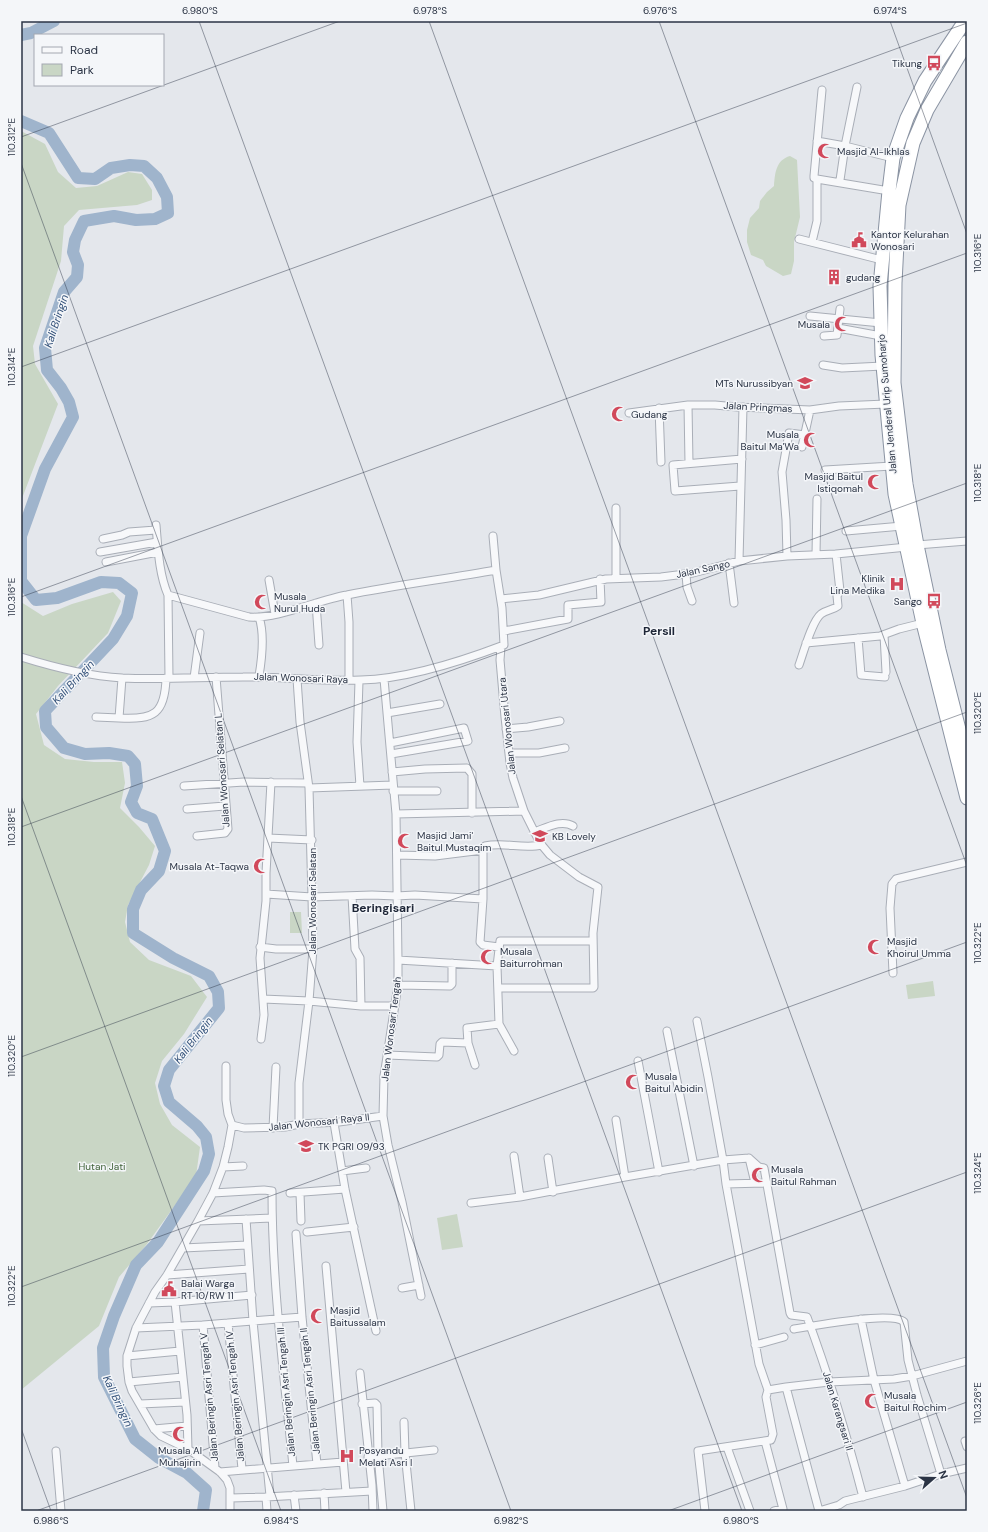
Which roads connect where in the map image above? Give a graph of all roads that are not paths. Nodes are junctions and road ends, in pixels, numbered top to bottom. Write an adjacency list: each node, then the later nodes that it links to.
1 (965, 21): 7 (highway, Jalan Jenderal Urip Sumoharjo)
2 (967, 42): 45 (highway, Jalan Jenderal Urip Sumoharjo)
3 (857, 87): 6 (street)
4 (822, 90): 5 (street)
5 (817, 141): 6 (street); 8 (street)
6 (845, 146): 7 (street); 9 (street)
7 (893, 158): 10 (highway, Jalan Jenderal Urip Sumoharjo)
8 (817, 179): 10 (street); 12 (street)
9 (840, 180)
10 (889, 191): 13 (highway, Jalan Jenderal Urip Sumoharjo)
11 (799, 239): 12 (street)
12 (812, 242): 13 (street)
13 (882, 260): 18 (highway, Jalan Jenderal Urip Sumoharjo)
14 (840, 309): 16 (street)
15 (810, 316): 16 (street)
16 (839, 319): 17 (street); 18 (street)
17 (838, 328): 18 (street); 19 (street)
18 (881, 329): 21 (highway, Jalan Jenderal Urip Sumoharjo)
19 (824, 336)
20 (823, 365): 21 (street)
21 (883, 366): 22 (highway, Jalan Jenderal Urip Sumoharjo)
22 (886, 404): 26 (street, Jalan Pringmas); 33 (highway, Jalan Jenderal Urip Sumoharjo)
23 (688, 405): 24 (street, Jalan Pringmas); 25 (street, Jalan Pringmas); 32 (street)
24 (743, 407): 26 (street, Jalan Pringmas); 30 (street)
25 (659, 408): 27 (street, Jalan Pringmas); 31 (street)
26 (810, 410): 28 (street)
27 (629, 413)
28 (805, 435): 29 (street); 51 (street)
29 (802, 447)
30 (742, 459): 32 (street); 35 (street)
31 (661, 462)
32 (689, 463): 35 (street)
33 (892, 466): 34 (street); 38 (highway, Jalan Jenderal Urip Sumoharjo)
34 (825, 470)
35 (740, 486): 52 (street)
36 (817, 499): 50 (street)
37 (616, 508): 57 (street)
38 (902, 526): 39 (street); 45 (highway, Jalan Jenderal Urip Sumoharjo)
39 (846, 532)
40 (493, 536): 55 (street, Jalan Wonosari Utara)
41 (113, 537): 42 (street); 43 (street); 46 (street)
42 (103, 538)
43 (158, 542): 46 (street); 48 (street)
44 (967, 542): 45 (street, Jalan Sango)
45 (912, 546): 49 (street, Jalan Sango); 68 (highway, Jalan Jenderal Urip Sumoharjo); 97 (highway, Jalan Jenderal Urip Sumoharjo)
46 (116, 549): 47 (street)
47 (100, 552)
48 (158, 552): 53 (street); 60 (street)
49 (836, 554): 50 (street, Jalan Sango); 73 (street)
50 (816, 555): 51 (street, Jalan Sango)
51 (787, 556): 52 (street, Jalan Sango)
52 (739, 561): 54 (street, Jalan Sango)
53 (106, 562)
54 (729, 563): 56 (street, Jalan Sango); 65 (street)
55 (496, 570): 61 (street); 62 (street, Jalan Wonosari Utara)
56 (686, 574): 57 (street, Jalan Sango); 63 (street)
57 (616, 578): 59 (street, Jalan Sango)
58 (269, 580): 66 (street)
59 (600, 580): 62 (street, Jalan Sango); 69 (street)
60 (168, 595): 67 (street); 81 (street)
61 (347, 595): 64 (street); 85 (street)
62 (501, 598): 69 (street, Jalan Wonosari Utara)
63 (692, 601)
64 (316, 603): 66 (street); 74 (street)
65 (734, 603)
66 (275, 614): 67 (street)
67 (259, 617): 78 (street)
68 (923, 624): 71 (street); 106 (highway, Jalan Jenderal Urip Sumoharjo)
69 (504, 631): 75 (street, Jalan Wonosari Utara)
70 (200, 633): 82 (street)
71 (884, 635): 72 (street); 72 (street)
72 (858, 638): 73 (street)
73 (806, 643): 77 (street)
74 (319, 645)
75 (502, 646): 84 (street, Jalan Wonosari Raya); 92 (street, Jalan Wonosari Utara)
76 (21, 657): 80 (street, Jalan Wonosari Raya)
77 (799, 665)
78 (259, 676): 79 (street, Jalan Wonosari Raya); 83 (street, Jalan Wonosari Raya)
79 (216, 677): 82 (street, Jalan Wonosari Raya); 100 (street, Jalan Wonosari Selatan L)
80 (122, 678): 81 (street, Jalan Wonosari Raya); 90 (street)
81 (168, 678): 82 (street, Jalan Wonosari Raya); 90 (street)
82 (194, 678)
83 (297, 678): 85 (street, Jalan Wonosari Raya); 101 (street, Jalan Wonosari Selatan)
84 (384, 679): 86 (street, Jalan Wonosari Raya); 88 (street, Jalan Wonosari Tengah)
85 (349, 680): 86 (street, Jalan Wonosari Raya)
86 (359, 681): 103 (street)
87 (440, 704): 88 (street)
88 (387, 713): 93 (street, Jalan Wonosari Tengah)
89 (96, 717): 90 (street)
90 (119, 718)
91 (560, 721): 92 (street)
92 (506, 729): 95 (street, Jalan Wonosari Utara)
93 (390, 743): 96 (street, Jalan Wonosari Tengah); 96 (street)
94 (565, 748): 95 (street)
95 (509, 753): 109 (street, Jalan Wonosari Utara)
96 (391, 754): 98 (street, Jalan Wonosari Tengah)
97 (967, 761)
98 (392, 772): 104 (street, Jalan Wonosari Tengah); 110 (street)
99 (272, 782): 100 (street); 101 (street); 115 (street)
100 (224, 783): 102 (street); 107 (street, Jalan Wonosari Selatan L)
101 (309, 785): 103 (street); 116 (street, Jalan Wonosari Selatan)
102 (184, 786)
103 (360, 786): 104 (street)
104 (393, 788): 105 (street); 111 (street, Jalan Wonosari Tengah)
105 (437, 791)
106 (967, 798)
107 (225, 806): 108 (street); 114 (street, Jalan Wonosari Selatan L)
108 (186, 809)
109 (524, 811): 110 (street); 113 (street, Jalan Wonosari Utara)
110 (472, 813): 111 (street)
111 (396, 814): 119 (street, Jalan Wonosari Tengah)
112 (573, 826): 113 (street)
113 (534, 832): 117 (street, Jalan Wonosari Utara)
114 (197, 836)
115 (268, 838): 116 (street); 121 (street)
116 (312, 840): 124 (street, Jalan Wonosari Selatan)
117 (542, 845): 118 (street); 126 (street, Jalan Wonosari Utara)
118 (483, 850): 119 (street); 125 (street)
119 (397, 855): 123 (street, Jalan Wonosari Tengah)
120 (967, 862): 133 (street)
121 (266, 894): 124 (street); 128 (street)
122 (352, 896): 123 (street); 124 (street); 138 (street)
123 (396, 896): 125 (street); 130 (street, Jalan Wonosari Tengah)
124 (312, 897): 129 (street, Jalan Wonosari Selatan)
125 (484, 899): 127 (street)
126 (593, 941): 127 (street); 135 (street, Jalan Wonosari Utara)
127 (499, 947): 132 (street)
128 (260, 948): 129 (street); 136 (street)
129 (313, 949): 137 (street, Jalan Wonosari Selatan)
130 (398, 960): 131 (street); 134 (street, Jalan Wonosari Tengah)
131 (452, 963): 132 (street); 134 (street)
132 (497, 966): 135 (street)
133 (893, 973)
134 (398, 985): 139 (street, Jalan Wonosari Tengah)
135 (498, 988): 141 (street)
136 (263, 999): 137 (street); 143 (street)
137 (309, 1000): 138 (street); 154 (street, Jalan Wonosari Selatan)
138 (361, 1006): 139 (street)
139 (395, 1006): 146 (street, Jalan Wonosari Tengah)
140 (697, 1021): 160 (street)
141 (499, 1024): 144 (street); 145 (street)
142 (667, 1031): 162 (street)
143 (261, 1039)
144 (468, 1043): 146 (street); 148 (street)
145 (514, 1051)
146 (387, 1055): 151 (street, Jalan Wonosari Tengah)
147 (638, 1061): 166 (street)
148 (475, 1065)
149 (226, 1066): 155 (street)
150 (276, 1067): 156 (street)
151 (383, 1116): 153 (street, Jalan Wonosari Raya II); 190 (street, Jalan Wonosari Tengah)
152 (616, 1120): 167 (street)
153 (334, 1123): 154 (street, Jalan Wonosari Raya II); 165 (street)
154 (299, 1124): 156 (street, Jalan Wonosari Raya II)
155 (232, 1126): 156 (street, Jalan Wonosari Raya II); 163 (street)
156 (273, 1128)
157 (514, 1156): 176 (street)
158 (548, 1158): 172 (street)
159 (749, 1158): 160 (street); 168 (street); 170 (street)
160 (723, 1160): 162 (street); 169 (street)
161 (243, 1166): 163 (street)
162 (694, 1166): 166 (street)
163 (223, 1167): 173 (street)
164 (366, 1168): 165 (street)
165 (342, 1171): 171 (street)
166 (659, 1172): 167 (street)
167 (626, 1177): 172 (street)
168 (755, 1183): 169 (street); 170 (street)
169 (726, 1184): 208 (street)
170 (767, 1184): 202 (street)
171 (345, 1189): 174 (street); 182 (street)
172 (553, 1192): 176 (street)
173 (213, 1193): 178 (street, Jalan Beringin Asri Tengah III); 180 (street)
174 (300, 1193): 175 (street); 181 (street)
175 (290, 1194)
176 (520, 1197): 177 (street)
177 (471, 1203)
178 (272, 1218): 179 (street); 197 (street, Jalan Beringin Asri Tengah III)
179 (246, 1219): 180 (street); 185 (street)
180 (198, 1221): 186 (street)
181 (302, 1221)
182 (354, 1226): 183 (street); 206 (street)
183 (307, 1232)
184 (296, 1234): 196 (street, Jalan Beringin Asri Tengah II)
185 (247, 1245): 186 (street); 188 (street)
186 (183, 1248): 189 (street)
187 (326, 1266): 234 (street)
188 (249, 1269): 189 (street); 192 (street)
189 (167, 1275): 195 (street)
190 (419, 1285): 191 (street); 193 (street, Jalan Wonosari Tengah)
191 (402, 1288)
192 (252, 1294): 194 (street); 199 (street)
193 (421, 1296)
194 (175, 1302): 195 (street); 203 (street)
195 (149, 1303): 204 (street)
196 (302, 1317): 197 (street); 235 (street, Jalan Beringin Asri Tengah II)
197 (279, 1318): 199 (street); 236 (street, Jalan Beringin Asri Tengah III)
198 (861, 1319): 202 (street); 213 (street); 215 (street)
199 (253, 1321): 200 (street); 237 (street)
200 (228, 1323): 201 (street); 239 (street, Jalan Beringin Asri Tengah IV)
201 (203, 1325): 203 (street); 240 (street, Jalan Beringin Asri Tengah V)
202 (810, 1326): 205 (street); 217 (street, Jalan Karangsari II)
203 (178, 1327): 204 (street); 209 (street)
204 (136, 1328): 210 (street)
205 (794, 1329)
206 (376, 1331)
207 (784, 1337): 208 (street)
208 (755, 1345): 219 (street)
209 (180, 1352): 210 (street); 214 (street)
210 (127, 1356): 216 (street)
211 (967, 1361): 213 (street)
212 (360, 1373): 222 (street)
213 (912, 1376): 215 (street); 241 (street)
214 (183, 1377): 216 (street); 220 (street)
215 (874, 1380): 217 (street); 243 (street)
216 (129, 1382): 221 (street)
217 (829, 1382): 218 (street); 249 (street, Jalan Karangsari II)
218 (786, 1387): 219 (street); 262 (street)
219 (768, 1390): 226 (street)
220 (185, 1402): 221 (street); 224 (street)
221 (140, 1404): 225 (street)
222 (362, 1404): 232 (street); 233 (street)
223 (404, 1422): 231 (street)
224 (188, 1426): 225 (street); 228 (street)
225 (154, 1429): 228 (street)
226 (765, 1441): 227 (street); 261 (street)
227 (727, 1447): 259 (street); 260 (street)
228 (188, 1449): 240 (street)
229 (434, 1450): 231 (street)
230 (56, 1451): 251 (street)
231 (405, 1453): 232 (street); 258 (street)
232 (378, 1455): 233 (street); 242 (street)
233 (368, 1457): 244 (street)
234 (343, 1462): 235 (street); 245 (street)
235 (317, 1464): 236 (street)
236 (293, 1466): 237 (street)
237 (267, 1468): 239 (street); 248 (street)
238 (967, 1468): 241 (street)
239 (242, 1469): 240 (street)
240 (217, 1470): 250 (street)
241 (941, 1474): 243 (street)
242 (381, 1484): 244 (street); 257 (street)
243 (905, 1486): 249 (street)
244 (372, 1488): 245 (street); 256 (street)
245 (346, 1492): 246 (street)
246 (324, 1493): 247 (street); 255 (street)
247 (294, 1495): 248 (street); 254 (street)
248 (268, 1497): 250 (street); 253 (street)
249 (863, 1497): 262 (street)
250 (231, 1498): 252 (street)
251 (62, 1511)
252 (230, 1511)
253 (267, 1511)
254 (296, 1511)
255 (325, 1511)
256 (373, 1511)
257 (383, 1511)
258 (411, 1511)
259 (705, 1511)
260 (750, 1511)
261 (774, 1511)
262 (819, 1511)

